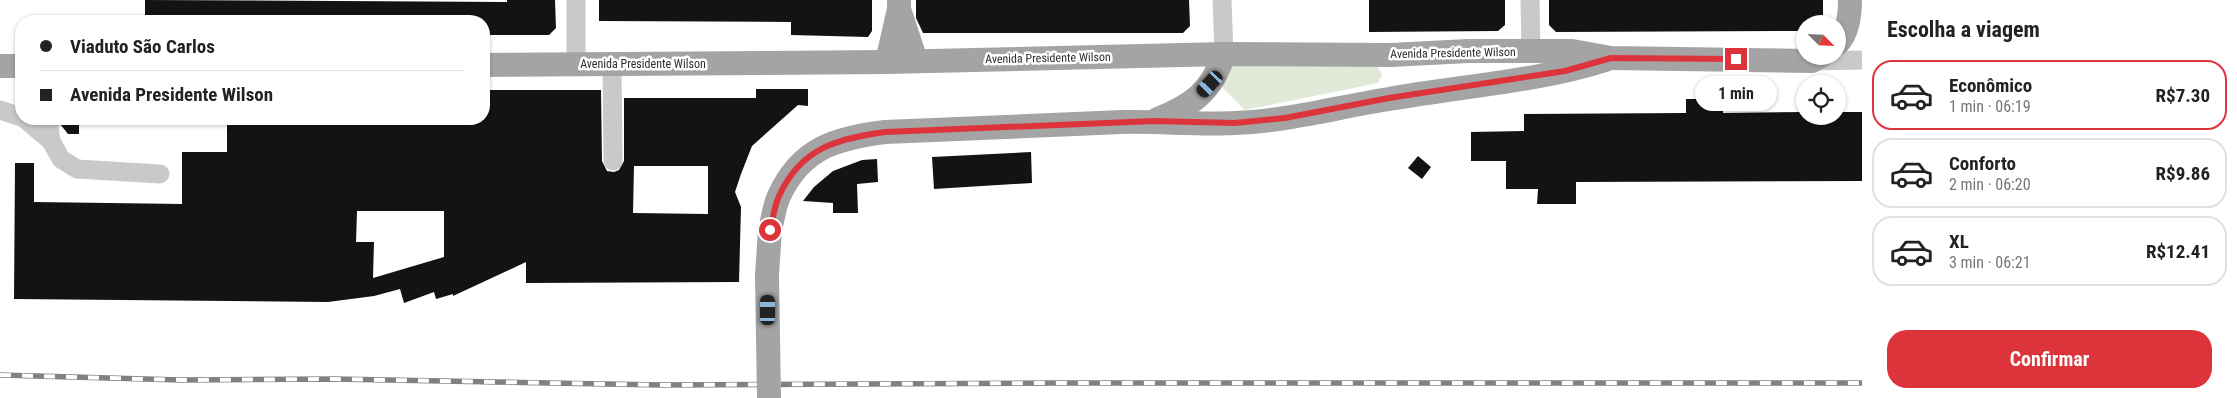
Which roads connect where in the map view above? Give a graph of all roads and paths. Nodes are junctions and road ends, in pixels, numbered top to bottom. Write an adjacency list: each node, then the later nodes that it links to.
1 (576, 0): 15 (street)
2 (1222, 0): 8 (street)
3 (1530, 0): 7 (street)
4 (1850, 0): 6 (main road)
5 (899, 4): 13 (main road); 14 (main road)
6 (1846, 30)
7 (1531, 51): 8 (main road, Avenida Presidente Wilson); 9 (main road, Avenida Presidente Wilson)
8 (1224, 54): 13 (main road, Avenida Presidente Wilson); 20 (main road)
9 (1611, 58): 10 (main road, Avenida Presidente Wilson); 24 (main road, Avenida Presidente Wilson)
10 (1796, 58)
11 (1846, 59): 12 (street, Avenida Presidente Wilson)
12 (1862, 60)
13 (916, 61): 14 (main road, Avenida Presidente Wilson)
14 (887, 62): 16 (main road, Avenida Presidente Wilson)
15 (576, 64): 16 (main road, Avenida Presidente Wilson); 17 (main road, Avenida Presidente Wilson)
16 (612, 64): 28 (street)
17 (490, 65)
18 (0, 66): 19 (main road)
19 (15, 66)
20 (1210, 84): 23 (main road); 24 (main road)
21 (0, 110): 22 (street)
22 (15, 115)
23 (1154, 121): 24 (main road, Avenida Presidente Wilson); 30 (main road, Avenida Presidente Wilson, bridge)
24 (1235, 123)
25 (32, 125): 27 (street)
26 (49, 125): 27 (street)
27 (51, 142): 29 (street)
28 (613, 160)
29 (160, 174)
30 (768, 398)

